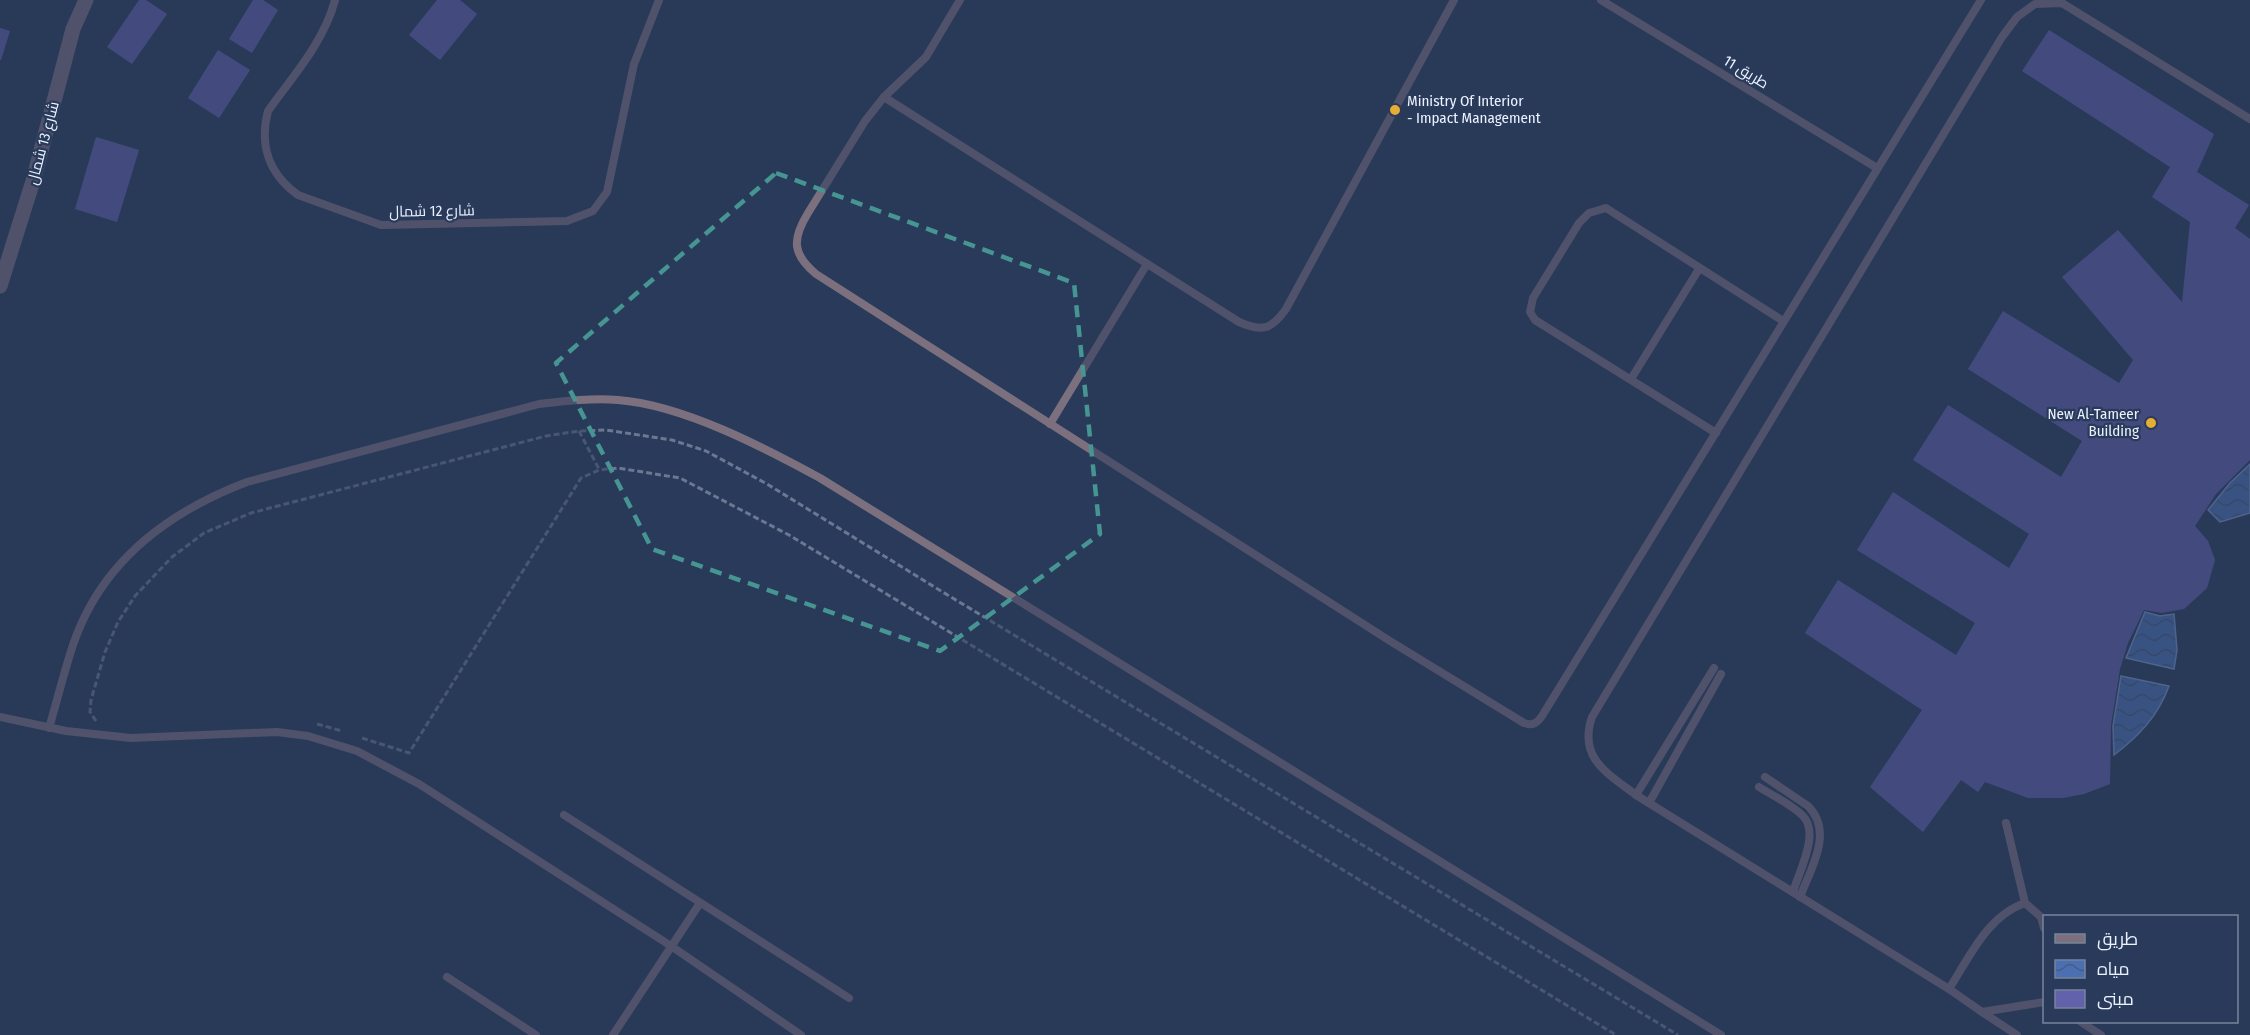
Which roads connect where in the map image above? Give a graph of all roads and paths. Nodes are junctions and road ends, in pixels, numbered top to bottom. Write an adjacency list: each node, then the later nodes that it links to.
1 (86, 0): 13 (street, شارع 13 شمال)
2 (335, 0): 3 (lane, شارع 12 شمال)
3 (659, 0)
4 (960, 0): 8 (lane)
5 (1454, 0): 11 (lane)
6 (1601, 0): 10 (lane, طريق 11)
7 (1981, 0): 10 (lane)
8 (884, 97): 11 (lane); 16 (lane)
9 (2250, 118): 28 (lane)
10 (1877, 168): 14 (lane)
11 (1147, 264): 16 (lane)
12 (1699, 269): 14 (lane); 15 (lane); 15 (lane)
13 (0, 286)
14 (1783, 321): 18 (lane)
15 (1631, 379): 18 (lane)
16 (1050, 424): 18 (lane)
17 (579, 431): 19 (path); 22 (path); 47 (path)
18 (1716, 433)
19 (599, 470): 25 (path); 46 (path)
20 (0, 717): 23 (lane)
21 (309, 723): 24 (path)
22 (104, 724)
23 (49, 729): 36 (lane); 48 (lane)
24 (351, 734)
25 (361, 737)
26 (1764, 777): 32 (lane)
27 (1759, 787): 32 (lane)
28 (1636, 795): 29 (lane); 29 (lane)
29 (1649, 803): 32 (lane)
30 (564, 815): 33 (lane)
31 (2006, 823): 34 (lane)
32 (1796, 895): 38 (lane)
33 (700, 903): 36 (lane); 39 (lane)
34 (2025, 903): 35 (lane); 38 (lane)
35 (2043, 925)
36 (671, 946): 44 (lane); 45 (lane)
37 (447, 977): 43 (lane)
38 (1949, 989): 41 (lane)
39 (849, 999)
40 (2043, 1002): 41 (lane)
41 (1982, 1011): 49 (lane)
42 (2083, 1023): 50 (lane)
43 (536, 1035)
44 (613, 1035)
45 (801, 1035)
46 (1616, 1035)
47 (1678, 1035)
48 (1721, 1035)
49 (2017, 1035)
50 (2101, 1035)

